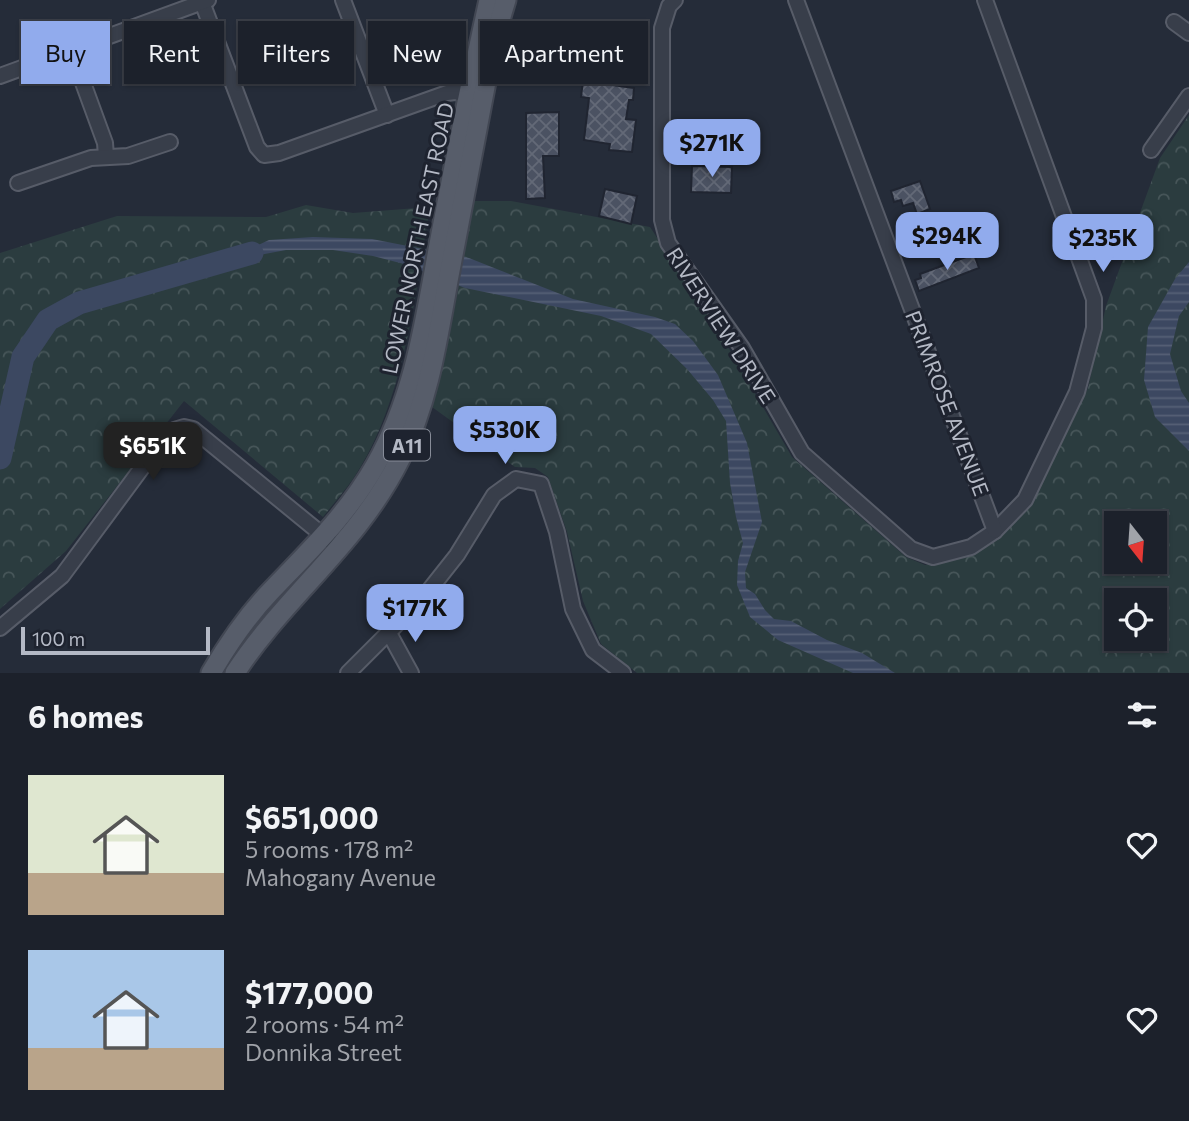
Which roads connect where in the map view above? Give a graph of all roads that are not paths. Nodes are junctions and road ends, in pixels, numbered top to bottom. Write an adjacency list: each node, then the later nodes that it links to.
1 (344, 0): 16 (street)
2 (489, 0): 15 (main road, LOWER NORTH EAST ROAD / A11)
3 (506, 0): 15 (main road, LOWER NORTH EAST ROAD / A11)
4 (675, 0): 22 (street, RIVERVIEW DRIVE)
5 (796, 0): 22 (street, PRIMROSE AVENUE)
6 (985, 0): 22 (street, RIVERVIEW DRIVE)
7 (205, 1): 10 (street); 16 (street)
8 (1174, 22): 9 (street)
9 (1189, 33)
10 (110, 36)
11 (21, 68): 12 (street)
12 (0, 76)
13 (83, 84): 19 (street)
14 (1189, 96): 18 (street)
15 (476, 97): 16 (street); 21 (main road, LOWER NORTH EAST ROAD / A11)
16 (387, 116)
17 (170, 142): 19 (street)
18 (1152, 150)
19 (106, 156): 20 (street)
20 (18, 183)
21 (433, 321): 23 (main road, LOWER NORTH EAST ROAD / A11); 24 (main road, LOWER NORTH EAST ROAD / A11)
22 (995, 531)
23 (324, 536): 24 (street); 25 (street); 27 (main road, LOWER NORTH EAST ROAD / A11)
24 (340, 550): 28 (main road, LOWER NORTH EAST ROAD / A11)
25 (0, 628)
26 (388, 633): 29 (street); 30 (street); 31 (street)
27 (211, 673)
28 (235, 673)
29 (348, 673)
30 (411, 673)
31 (623, 673)

